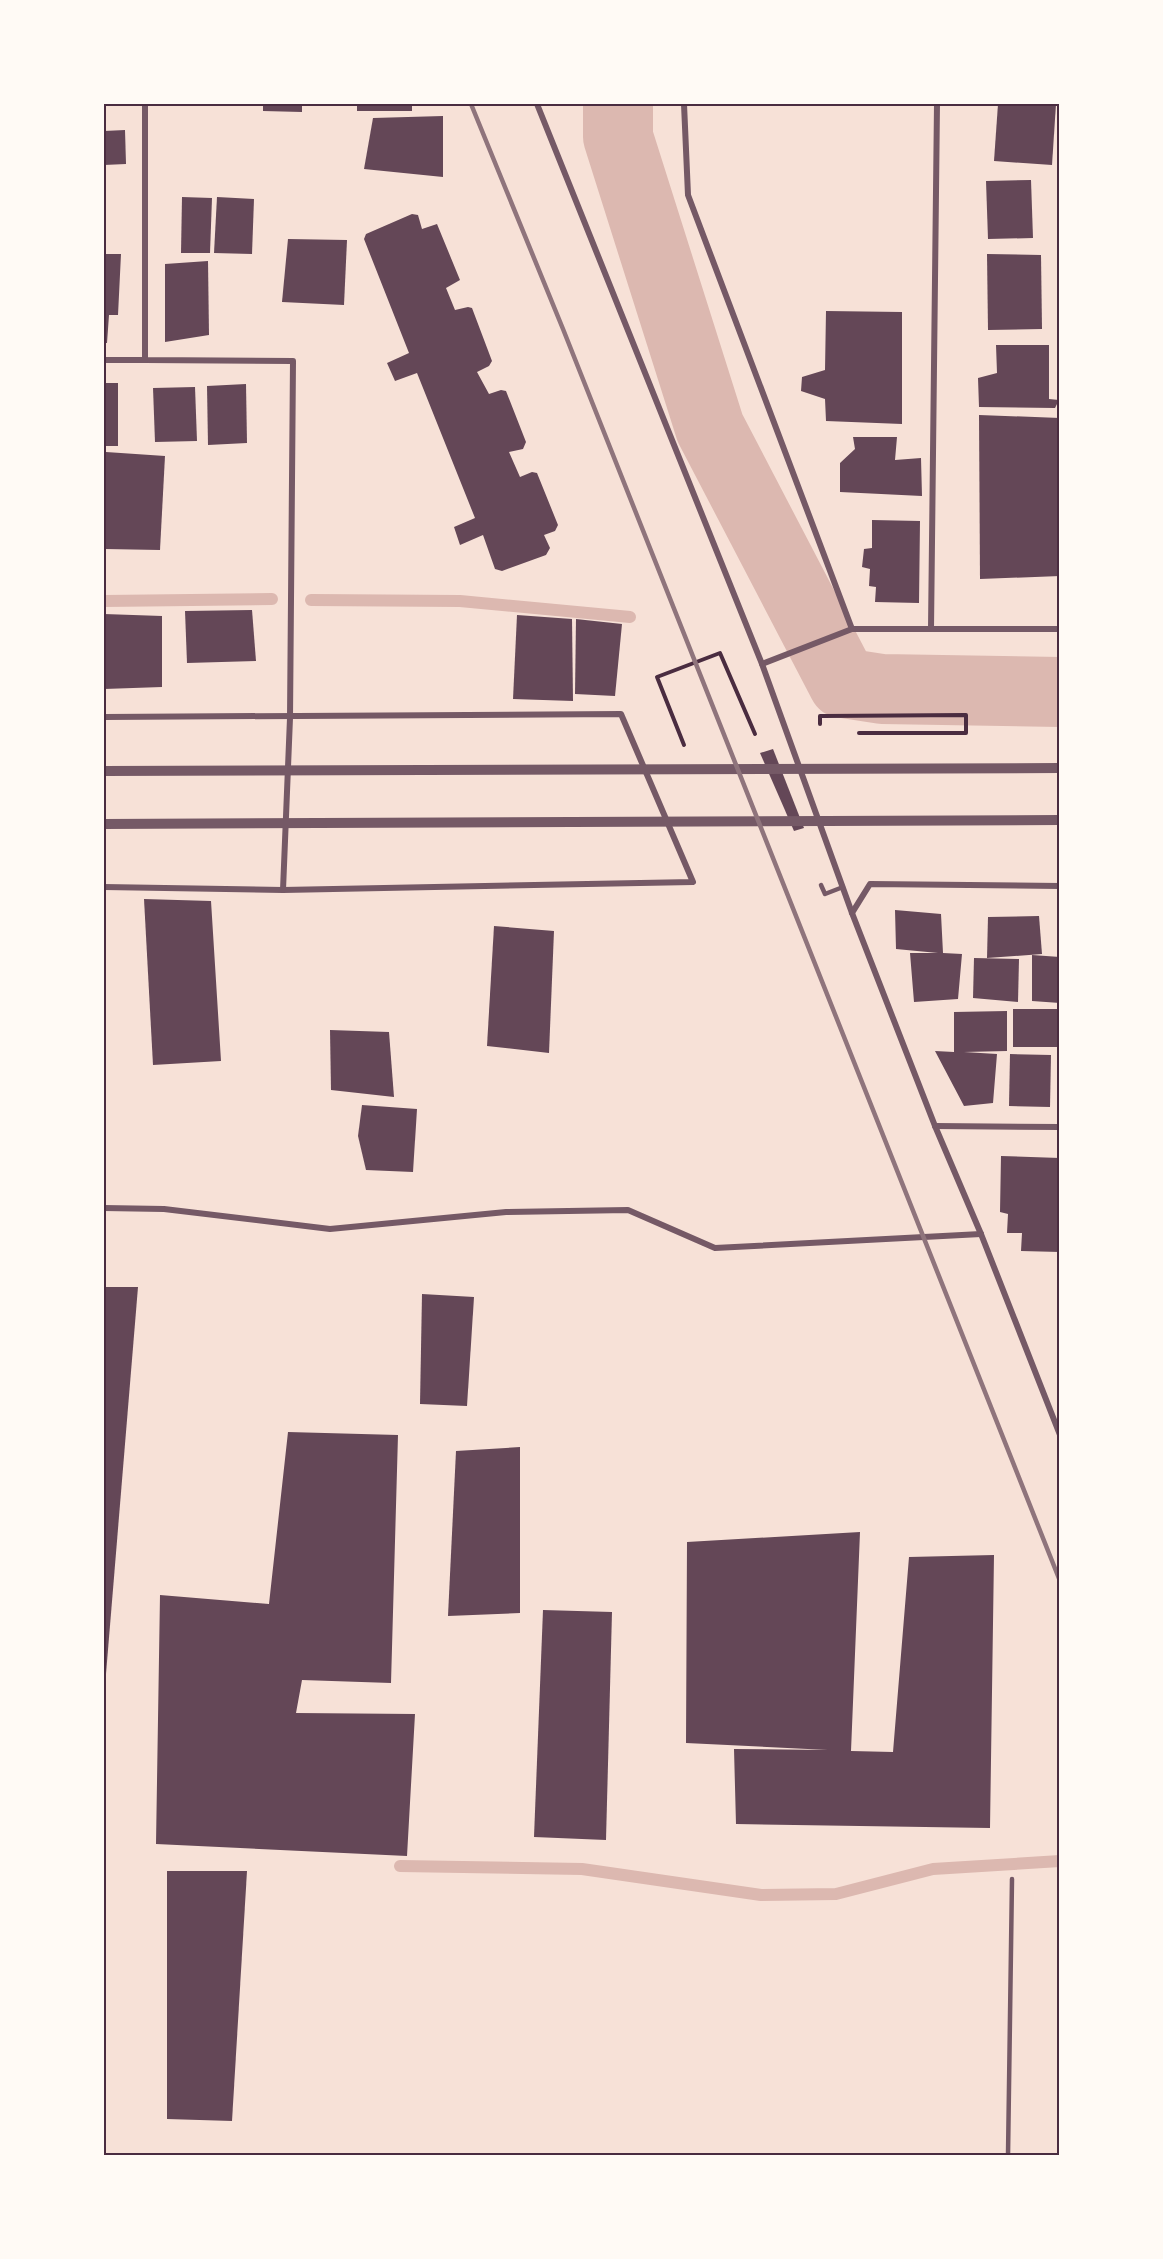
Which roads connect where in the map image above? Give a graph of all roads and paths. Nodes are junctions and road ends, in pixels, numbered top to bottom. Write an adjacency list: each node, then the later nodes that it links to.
1 (145, 104): 6 (street)
2 (537, 104): 10 (street)
3 (684, 104): 7 (street)
4 (937, 104): 8 (street)
5 (104, 360): 6 (street)
6 (145, 360): 12 (street)
7 (852, 629): 8 (street); 10 (street)
8 (932, 629): 9 (street)
9 (1059, 629)
10 (762, 664): 24 (street)
11 (104, 717): 12 (street)
12 (290, 717): 25 (street); 25 (street)
13 (820, 724): 14 (path)
14 (859, 733)
15 (755, 734): 16 (path)
16 (686, 750)
17 (1059, 768): 18 (street)
18 (104, 771)
19 (1059, 820): 20 (street)
20 (104, 824)
21 (821, 885): 24 (lane)
22 (1059, 886): 26 (street)
23 (104, 887): 25 (street)
24 (843, 887): 26 (street)
25 (283, 890)
26 (852, 913): 27 (street)
27 (935, 1126): 28 (street); 30 (street)
28 (1059, 1127)
29 (104, 1208): 30 (street)
30 (981, 1234): 31 (street)
31 (1059, 1435)
32 (1012, 1879): 33 (lane)
33 (1008, 2156)

